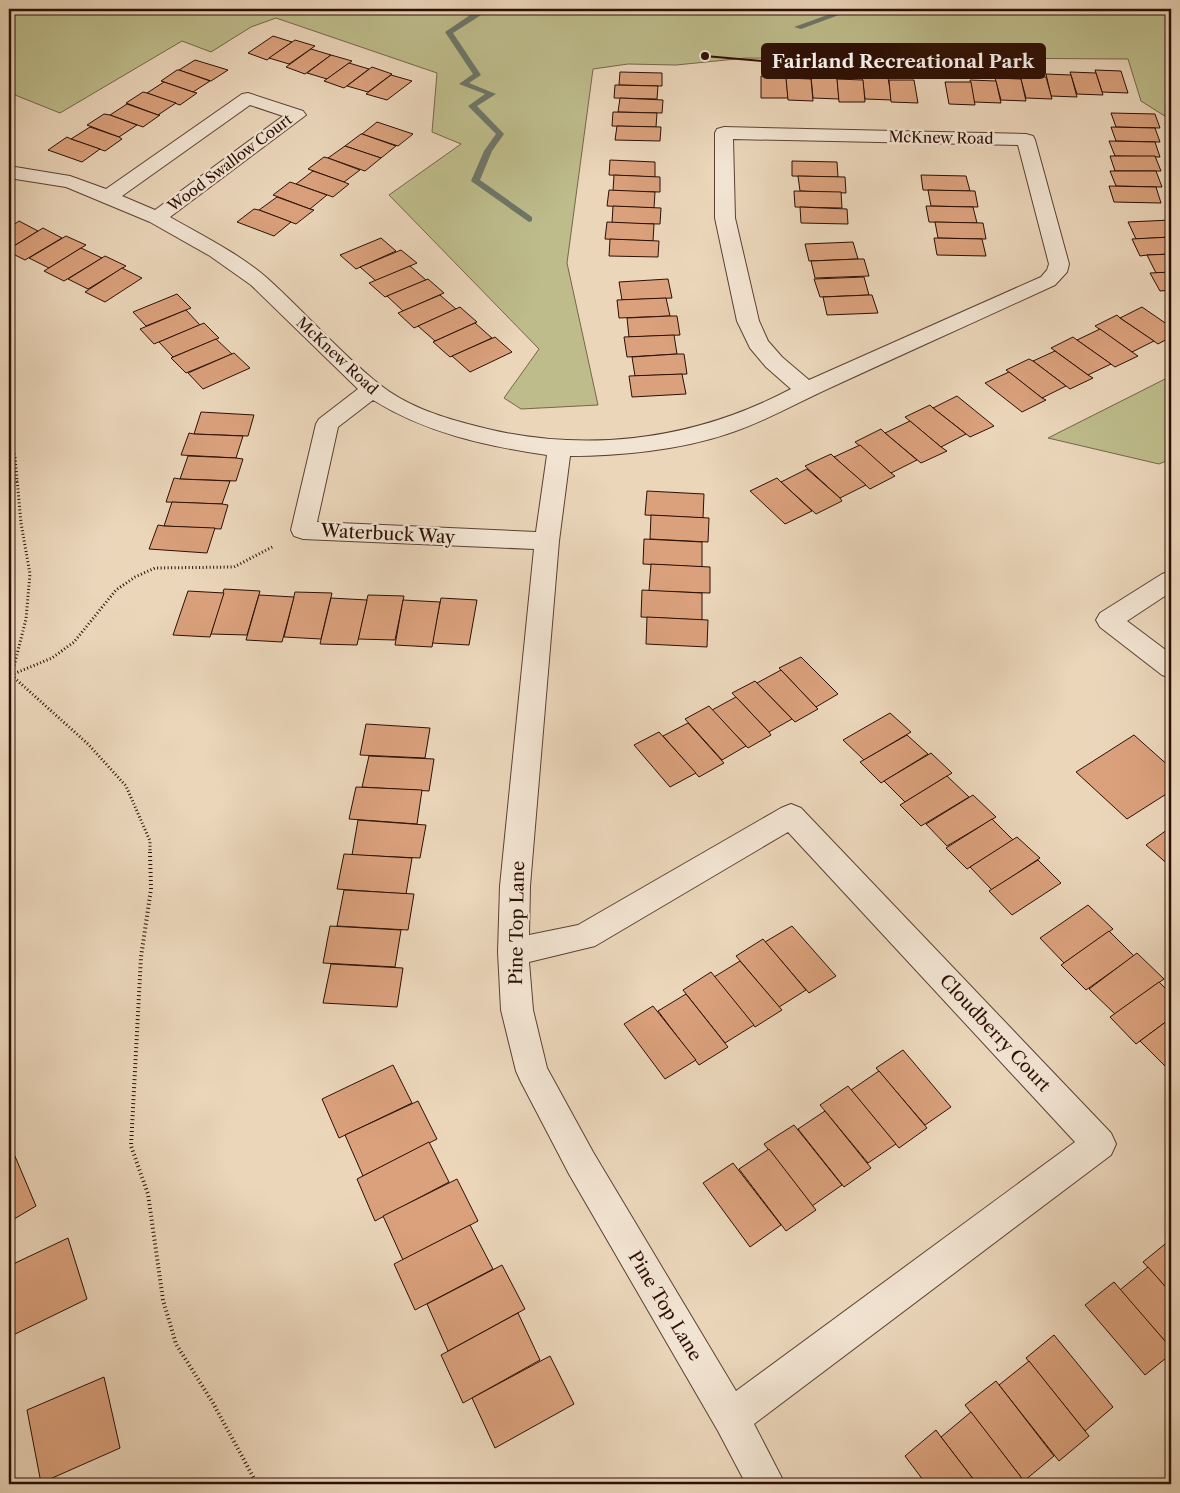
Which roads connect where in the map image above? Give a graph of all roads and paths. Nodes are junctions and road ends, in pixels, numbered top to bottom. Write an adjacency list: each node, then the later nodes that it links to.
1 (9, 172): 2 (street, McKnew Road)
2 (108, 197): 3 (street, McKnew Road); 3 (street, Wood Swallow Court)
3 (157, 218): 4 (street, McKnew Road)
4 (372, 390): 7 (street, McKnew Road); 10 (street, Waterbuck Way)
5 (806, 390): 5 (street, McKnew Road); 7 (street, McKnew Road)
6 (9, 437): 9 (path)
7 (559, 450): 11 (street, Pine Top Lane)
8 (9, 474): 9 (path)
9 (17, 482): 14 (path)
10 (303, 530): 11 (street, Waterbuck Way); 14 (path)
11 (547, 541): 15 (street, Pine Top Lane)
12 (1171, 580): 13 (street)
13 (1171, 668)
14 (10, 674): 17 (path)
15 (513, 952): 16 (street, Pine Top Lane); 16 (street, Cloudberry Court)
16 (731, 1418): 18 (street, Pine Top Lane)
17 (257, 1484)
18 (766, 1484)

